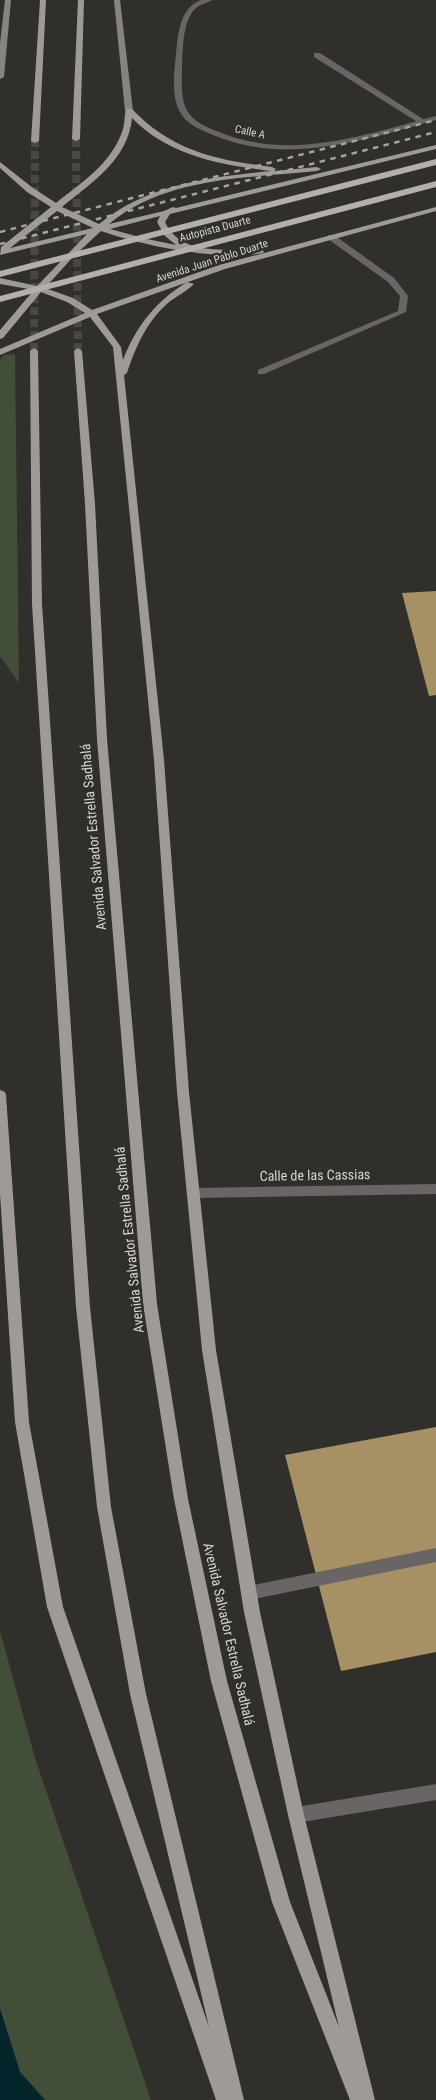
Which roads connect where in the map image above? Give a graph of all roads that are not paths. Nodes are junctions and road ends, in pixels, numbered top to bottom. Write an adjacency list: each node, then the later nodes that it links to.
1 (8, 0): 7 (main road)
2 (43, 0): 12 (main road)
3 (81, 0): 11 (main road)
4 (117, 0): 8 (main road)
5 (206, 1): 10 (street, Calle A)
6 (317, 55): 10 (street)
7 (0, 77)
8 (129, 111): 17 (main road); 19 (main road)
9 (436, 118): 10 (street, Calle A)
10 (422, 121)
11 (76, 139)
12 (34, 141)
13 (436, 147): 16 (main road)
14 (436, 162): 28 (highway, Autopista Duarte)
15 (0, 164): 19 (main road)
16 (369, 164): 17 (main road); 20 (main road)
17 (312, 170): 22 (main road)
18 (436, 184): 31 (highway, Autopista Duarte)
19 (56, 207): 22 (main road); 25 (main road)
20 (173, 209): 22 (main road); 26 (main road)
21 (436, 209): 23 (main road, Avenida Juan Pablo Duarte)
22 (100, 228): 25 (main road); 26 (main road); 30 (main road)
23 (331, 237): 24 (main road, Avenida Juan Pablo Duarte); 37 (street)
24 (283, 250): 26 (main road); 27 (main road, Avenida Juan Pablo Duarte)
25 (0, 252)
26 (209, 252)
27 (222, 267): 32 (main road, Avenida Juan Pablo Duarte); 38 (main road)
28 (0, 274)
29 (0, 280): 30 (main road)
30 (38, 288): 32 (main road); 33 (main road)
31 (0, 299)
32 (91, 313): 36 (main road, Avenida Juan Pablo Duarte); 38 (main road, Avenida Salvador Estrella Sadhalá)
33 (0, 336)
34 (34, 351): 48 (main road)
35 (78, 351): 49 (main road, Avenida Salvador Estrella Sadhalá)
36 (0, 352)
37 (261, 372)
38 (122, 378): 42 (main road, Avenida Salvador Estrella Sadhalá)
39 (0, 1095): 40 (main road)
40 (2, 1159): 47 (main road)
41 (436, 1189): 42 (street, Calle de las Cassias)
42 (194, 1193): 44 (main road, Avenida Salvador Estrella Sadhalá)
43 (436, 1555): 44 (street)
44 (249, 1593): 46 (main road, Avenida Salvador Estrella Sadhalá)
45 (436, 1792): 46 (street)
46 (296, 1815): 50 (main road, Avenida Salvador Estrella Sadhalá)
47 (225, 2100)
48 (236, 2100)
49 (358, 2100)
50 (366, 2100)

